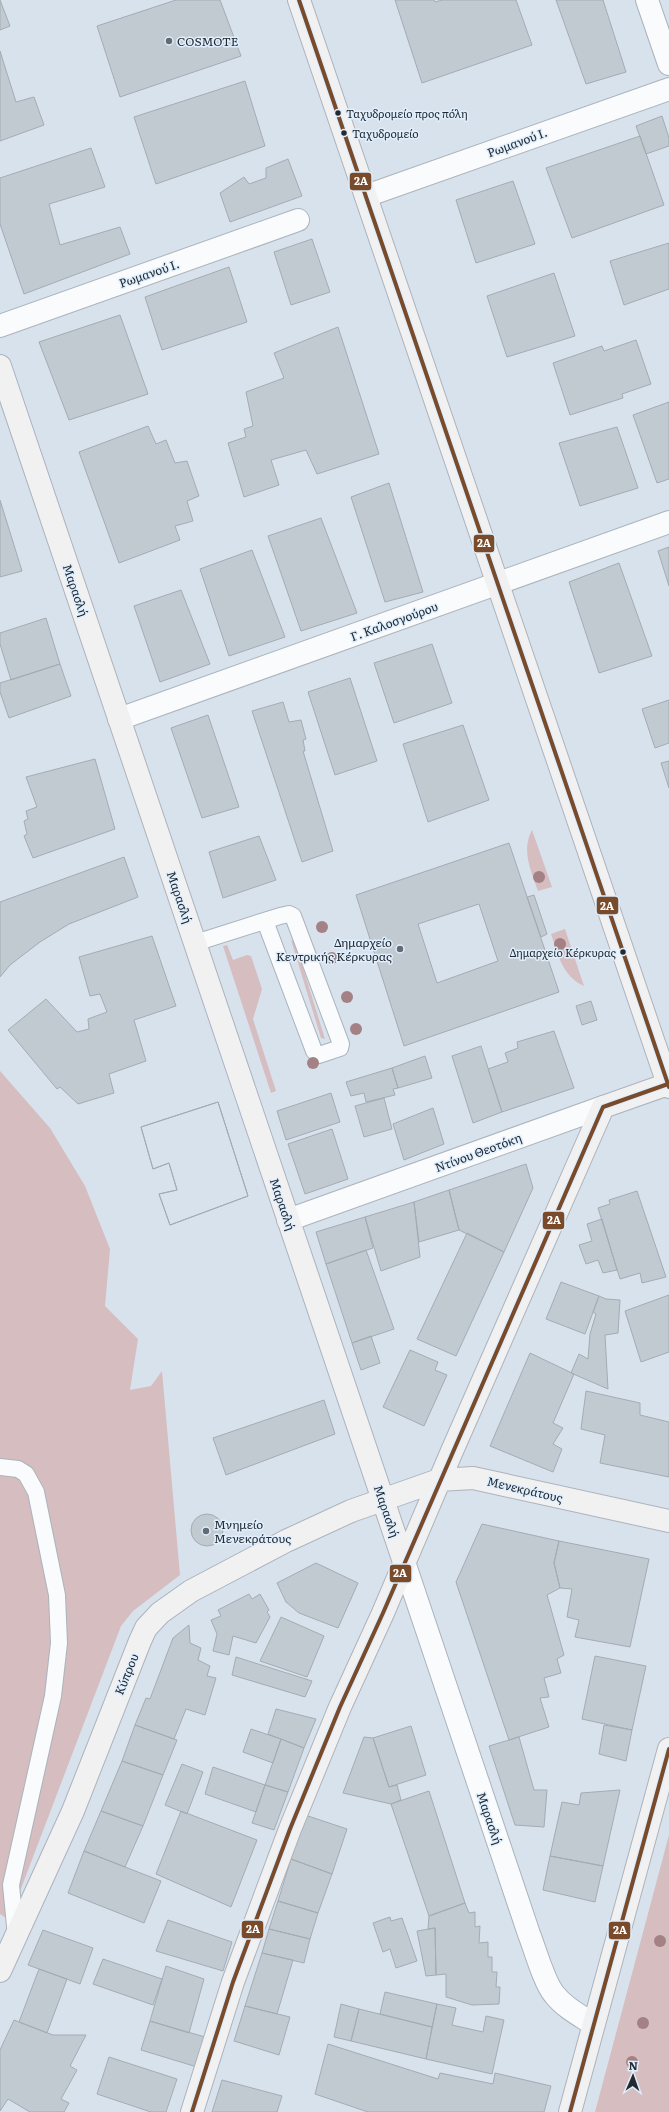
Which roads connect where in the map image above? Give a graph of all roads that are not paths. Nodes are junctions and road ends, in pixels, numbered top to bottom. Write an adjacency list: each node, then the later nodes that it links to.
1 (299, 0): 5 (street)
2 (647, 0): 3 (street)
3 (669, 64)
4 (669, 89): 5 (street, Ρωμανού Ι.)
5 (366, 196): 10 (street)
6 (298, 220): 7 (street, Ρωμανού Ι.)
7 (0, 326)
8 (0, 366): 11 (street, Μαρασλή)
9 (669, 522): 10 (street, Γ. Καλοσγούρου)
10 (498, 584): 11 (street, Γ. Καλοσγούρου); 14 (street)
11 (119, 719): 13 (street, Μαρασλή)
12 (265, 920): 12 (lane); 13 (lane)
13 (195, 943): 16 (street, Μαρασλή)
14 (669, 1085): 15 (street, Ντίνου Θεοτόκη)
15 (602, 1107): 16 (street, Ντίνου Θεοτόκη); 18 (street)
16 (288, 1220): 19 (street, Μαρασλή)
17 (0, 1467): 23 (lane)
18 (439, 1480): 19 (street, Μενεκράτους); 20 (street, Μενεκράτους); 21 (street)
19 (382, 1498): 21 (street, Μαρασλή); 23 (street, Κύπρου)
20 (669, 1521)
21 (404, 1562): 25 (street, Μαρασλή); 26 (street)
22 (669, 1749): 25 (street)
23 (16, 1937): 24 (street, Κύπρου)
24 (0, 1971)
25 (593, 2024): 27 (street)
26 (192, 2112)
27 (570, 2112)

